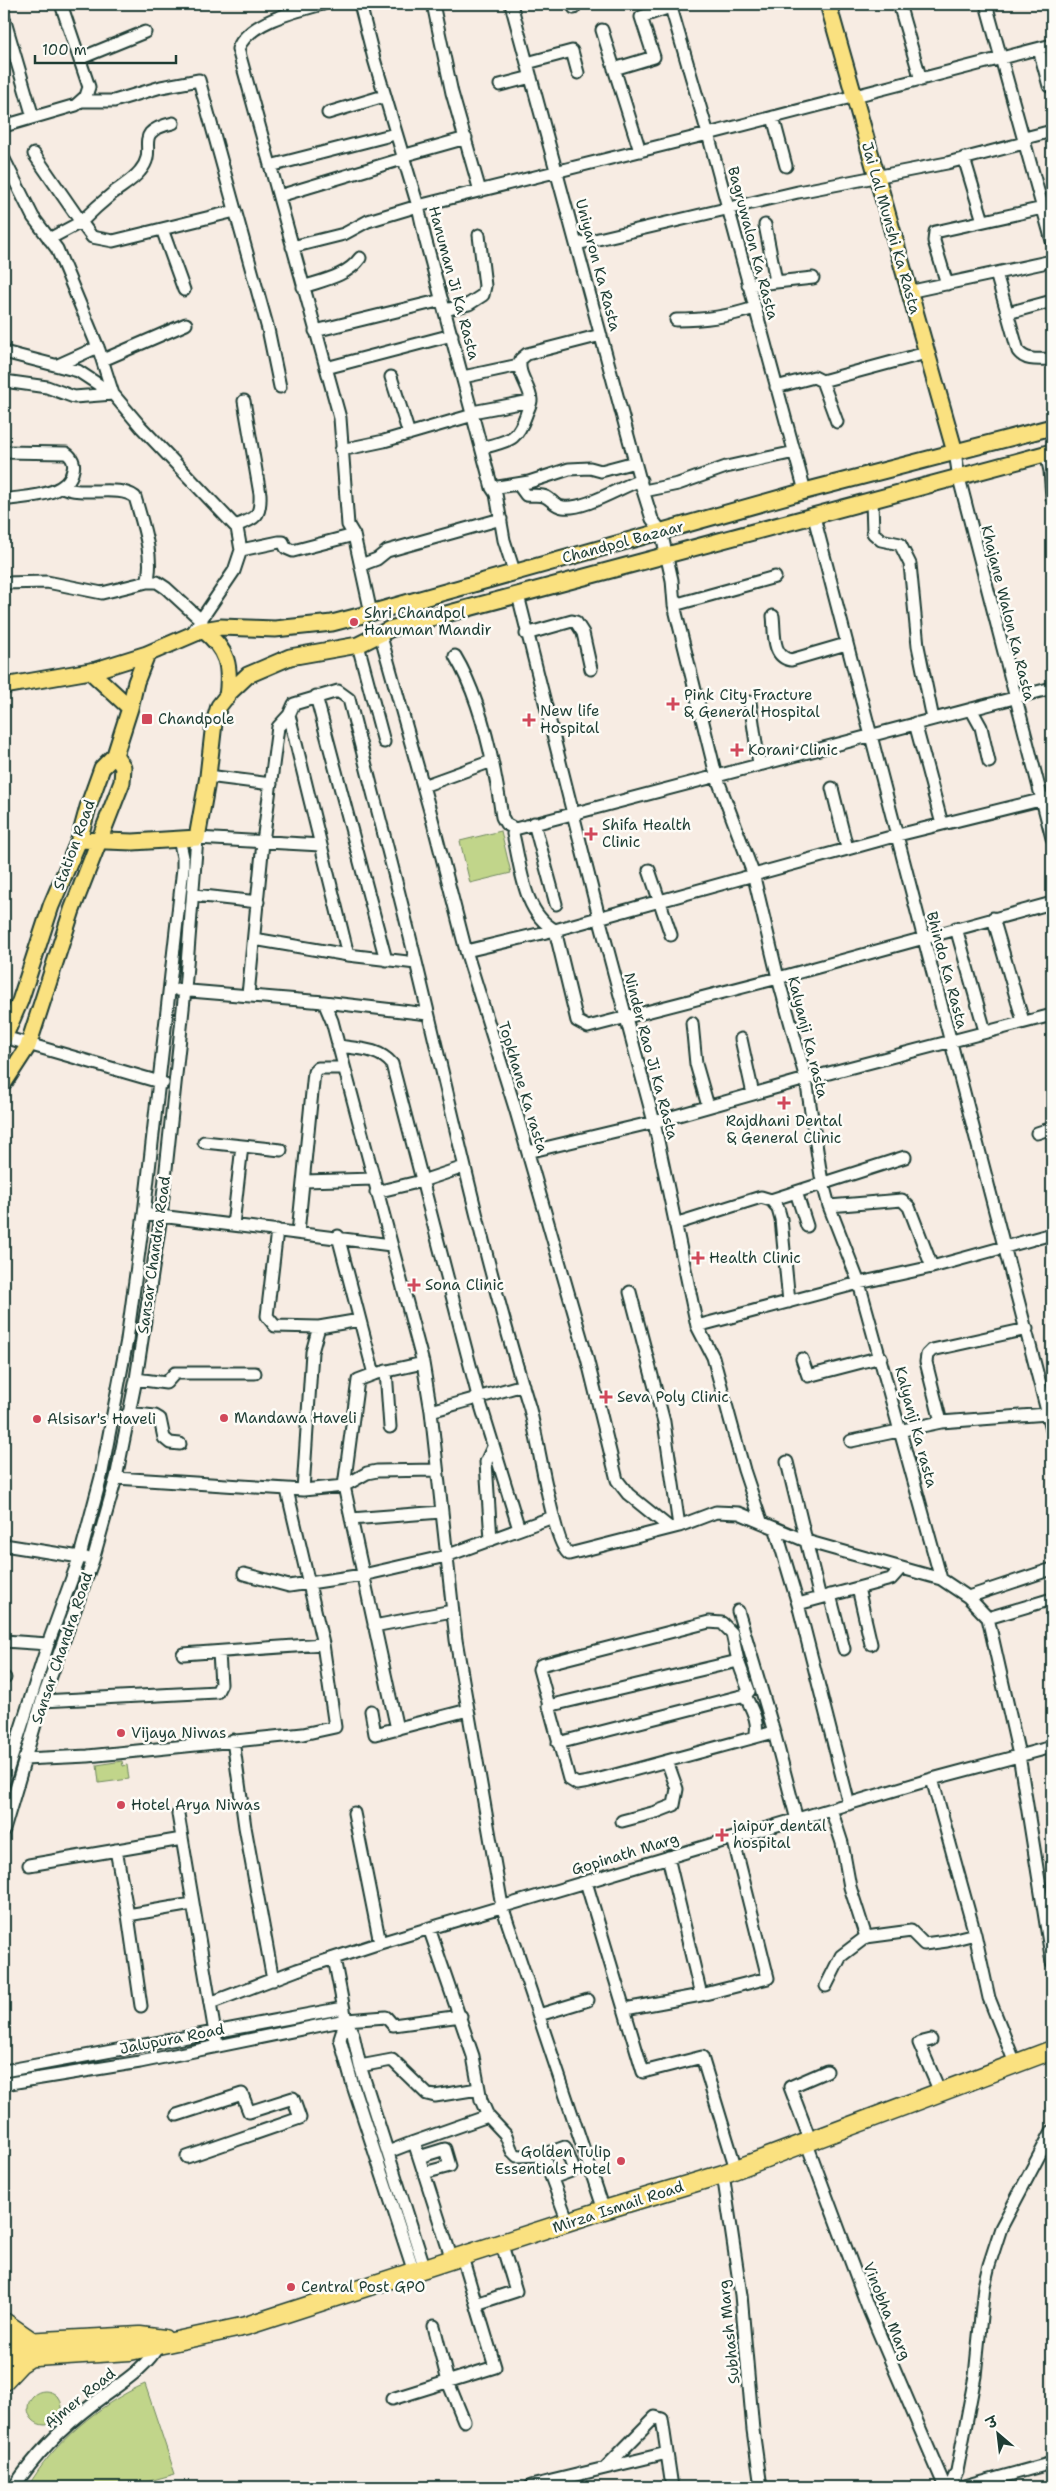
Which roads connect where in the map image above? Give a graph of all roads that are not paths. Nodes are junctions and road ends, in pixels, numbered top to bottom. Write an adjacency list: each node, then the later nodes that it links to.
1 (61, 4): 16 (street)
2 (322, 4): 9 (street)
3 (360, 4): 25 (street, Hanuman Ji Ka Rasta)
4 (433, 4): 36 (street)
5 (511, 4): 18 (street, Uniyaron Ka Rasta)
6 (828, 4): 26 (main road, Jai Lal Munshi Ka Rasta)
7 (899, 4): 22 (street)
8 (986, 4): 17 (street)
9 (303, 5): 43 (street)
10 (670, 5): 19 (street); 35 (street, Bagruwalon Ka Rasta)
11 (4, 18): 29 (street)
12 (602, 30): 19 (street)
13 (144, 32): 16 (street)
14 (1052, 45): 15 (street)
15 (1039, 49): 17 (street); 24 (street)
16 (80, 58): 27 (street)
17 (1001, 60): 22 (street); 37 (street)
18 (527, 63): 20 (street); 21 (street, Uniyaron Ka Rasta)
19 (614, 69): 38 (street)
20 (578, 73)
21 (531, 77): 23 (street); 45 (street, Uniyaron Ka Rasta)
22 (921, 80): 26 (street)
23 (500, 86)
24 (1049, 86)
25 (384, 96): 28 (street); 34 (street, Hanuman Ji Ka Rasta)
26 (852, 96): 30 (street); 46 (main road, Jai Lal Munshi Ka Rasta)
27 (82, 101): 29 (street); 52 (street)
28 (328, 113)
29 (33, 117): 32 (street)
30 (773, 117): 35 (street); 44 (street)
31 (173, 123): 54 (street)
32 (4, 126)
33 (1052, 131): 37 (street)
34 (395, 134): 40 (street, Hanuman Ji Ka Rasta); 43 (street)
35 (708, 134): 38 (street); 51 (street, Bagruwalon Ka Rasta)
36 (466, 138): 40 (street); 47 (street)
37 (1024, 143): 41 (street); 50 (street)
38 (640, 151): 45 (street)
39 (34, 154): 54 (street)
40 (402, 158): 48 (street); 49 (street, Hanuman Ji Ka Rasta)
41 (964, 158): 46 (street); 53 (street)
42 (4, 159): 58 (street)
43 (270, 166): 48 (street)
44 (786, 166)
45 (558, 172): 47 (street); 60 (street, Uniyaron Ka Rasta)
46 (877, 176): 51 (street); 71 (main road, Jai Lal Munshi Ka Rasta)
47 (480, 191): 49 (street)
48 (278, 196): 61 (street)
49 (418, 206): 61 (street); 73 (street, Hanuman Ji Ka Rasta)
50 (1043, 208): 53 (street); 59 (street)
51 (728, 210): 60 (street); 68 (street, Bagruwalon Ka Rasta)
52 (235, 211): 56 (street); 93 (street)
53 (983, 221): 67 (street)
54 (81, 222): 56 (street); 58 (street)
55 (766, 225): 66 (street)
56 (162, 230): 70 (street)
57 (478, 235): 73 (street)
58 (50, 239): 81 (street)
59 (1052, 241)
60 (577, 244): 80 (street, Uniyaron Ka Rasta)
61 (292, 247): 69 (street)
62 (360, 258): 69 (street)
63 (1052, 261): 64 (street)
64 (996, 273): 67 (street); 75 (street)
65 (814, 278): 66 (street)
66 (776, 281): 68 (street)
67 (946, 284): 71 (street)
68 (748, 285): 74 (street, Bagruwalon Ka Rasta)
69 (304, 287): 78 (street)
70 (184, 290)
71 (908, 292): 83 (main road, Jai Lal Munshi Ka Rasta)
72 (1052, 301): 75 (street)
73 (444, 305): 78 (street); 79 (street, Hanuman Ji Ka Rasta)
74 (754, 308): 76 (street); 94 (street, Bagruwalon Ka Rasta)
75 (1008, 313): 84 (street)
76 (676, 320)
77 (186, 324): 85 (street)
78 (316, 331): 88 (street)
79 (452, 335): 88 (street); 89 (street, Hanuman Ji Ka Rasta)
80 (601, 335): 87 (street); 108 (street, Uniyaron Ka Rasta)
81 (98, 347): 85 (street); 86 (street)
82 (4, 352): 86 (street)
83 (926, 353): 92 (street); 106 (main road, Jai Lal Munshi Ka Rasta)
84 (1052, 359)
85 (102, 360): 95 (street)
86 (58, 365): 95 (street)
87 (519, 365): 89 (street); 97 (street)
88 (326, 368): 103 (street)
89 (463, 376): 98 (street, Hanuman Ji Ka Rasta)
90 (391, 378): 101 (street)
91 (4, 381): 95 (street)
92 (822, 381): 94 (street); 99 (street)
93 (280, 387)
94 (776, 388): 105 (street, Bagruwalon Ka Rasta)
95 (113, 394): 120 (street)
96 (244, 401): 120 (street)
97 (531, 401): 98 (street); 102 (street)
98 (473, 414): 101 (street); 102 (street, Hanuman Ji Ka Rasta)
99 (837, 422)
100 (1052, 427): 106 (main road, Chandpol Bazaar)
101 (410, 434): 103 (street)
102 (482, 448): 113 (street, Hanuman Ji Ka Rasta)
103 (341, 450): 122 (street)
104 (4, 452): 112 (street)
105 (795, 452): 111 (street); 114 (street, Bagruwalon Ka Rasta)
106 (955, 452): 109 (street, Khajane Walon Ka Rasta); 114 (main road, Chandpol Bazaar)
107 (1049, 452): 109 (main road, Chandpol Bazaar); 115 (street)
108 (635, 462): 110 (street); 111 (street, Uniyaron Ka Rasta)
109 (959, 478): 117 (main road, Chandpol Bazaar); 148 (street, Khajane Walon Ka Rasta)
110 (518, 484): 111 (street); 113 (street)
111 (642, 485): 121 (street, Uniyaron Ka Rasta)
112 (62, 487): 116 (street); 128 (street)
113 (492, 488): 119 (street, Hanuman Ji Ka Rasta)
114 (805, 491): 121 (main road, Chandpol Bazaar)
115 (1052, 498)
116 (4, 500)
117 (872, 501): 118 (main road, Chandpol Bazaar); 153 (street)
118 (814, 517): 124 (main road, Chandpol Bazaar); 137 (street, Bhindo Ka Rasta)
119 (501, 519): 125 (street); 126 (street, Hanuman Ji Ka Rasta)
120 (235, 526): 123 (street)
121 (661, 531): 124 (street, Kalyanji Ka rasta); 126 (main road, Chandpol Bazaar)
122 (354, 535): 123 (street); 125 (street)
123 (241, 550): 134 (street)
124 (667, 555): 130 (main road, Chandpol Bazaar); 131 (street, Kalyanji Ka rasta)
125 (361, 566): 132 (street)
126 (514, 571): 132 (main road, Chandpol Bazaar)
127 (776, 577): 131 (street)
128 (147, 582): 129 (street); 134 (street)
129 (4, 583)
130 (518, 594): 135 (main road, Chandpol Bazaar); 136 (street, Ninder Rao Ji Ka Rasta)
131 (674, 605): 161 (street, Kalyanji Ka rasta)
132 (370, 613): 134 (main road, Chandpol Bazaar)
133 (773, 616): 137 (street)
134 (199, 628): 139 (main road, Chandpol Bazaar); 147 (main road)
135 (380, 633): 138 (main road, Chandpol Bazaar); 164 (street, Topkhane Ka rasta)
136 (526, 634): 141 (street); 167 (street, Ninder Rao Ji Ka Rasta)
137 (846, 644): 155 (street, Bhindo Ka Rasta)
138 (358, 645): 143 (main road, Chandpol Bazaar); 156 (street)
139 (147, 654): 142 (main road, Chandpol Bazaar); 150 (main road, Station Road)
140 (455, 656): 158 (street)
141 (591, 669)
142 (90, 672): 144 (main road, Chandpol Bazaar); 150 (main road)
143 (248, 676): 147 (main road, Sansar Chandra Road)
144 (4, 686)
145 (1052, 688): 148 (street)
146 (316, 696): 152 (street); 196 (street); 197 (street)
147 (227, 697): 162 (main road, Sansar Chandra Road)
148 (1014, 698): 151 (street); 166 (street, Khajane Walon Ka Rasta)
149 (750, 702): 160 (street)
150 (130, 708): 157 (main road, Station Road)
151 (971, 709): 153 (street); 159 (street)
152 (289, 715): 163 (street); 178 (street)
153 (933, 719): 154 (street)
154 (915, 723): 155 (street); 169 (street)
155 (870, 735): 160 (street); 171 (street, Bhindo Ka Rasta)
156 (384, 742)
157 (115, 755): 175 (main road, Station Road); 176 (main road)
158 (492, 761): 164 (street); 170 (street)
159 (990, 762)
160 (758, 764): 161 (street)
161 (716, 775): 167 (street); 181 (street, Kalyanji Ka rasta)
162 (208, 776): 163 (street); 172 (main road, Sansar Chandra Road)
163 (271, 784): 177 (street)
164 (423, 786): 194 (street, Topkhane Ka rasta)
165 (832, 788): 179 (street)
166 (1047, 798): 169 (street); 173 (street, Khajane Walon Ka Rasta)
167 (574, 814): 168 (street); 187 (street, Ninder Rao Ji Ka Rasta)
168 (534, 823): 170 (street); 186 (street)
169 (942, 824): 171 (street)
170 (515, 829): 190 (street)
171 (898, 835): 179 (street); 192 (street, Bhindo Ka Rasta)
172 (197, 838): 174 (main road); 177 (street); 182 (street, Sansar Chandra Road)
173 (1052, 838)
174 (179, 839): 176 (main road); 199 (street, Sansar Chandra Road)
175 (79, 840): 176 (main road); 209 (main road, Station Road)
176 (100, 841): 212 (main road)
177 (262, 842): 178 (street); 184 (street)
178 (321, 845): 195 (street)
179 (847, 848): 181 (street)
180 (649, 870): 183 (street)
181 (753, 873): 183 (street); 198 (street, Kalyanji Ka rasta)
182 (194, 895): 184 (street); 200 (street, Sansar Chandra Road)
183 (659, 900): 187 (street); 191 (street)
184 (258, 902): 193 (street)
185 (1052, 903): 188 (street)
186 (556, 904)
187 (599, 917): 190 (street); 205 (street, Ninder Rao Ji Ka Rasta)
188 (993, 918): 189 (street); 206 (street)
189 (956, 928): 192 (street); 208 (street)
190 (555, 930): 194 (street); 205 (street)
191 (671, 935)
192 (923, 937): 198 (street); 211 (street, Bhindo Ka Rasta)
193 (254, 939): 195 (street); 201 (street)
194 (466, 951): 227 (street, Topkhane Ka rasta)
195 (348, 955): 196 (street)
196 (386, 960): 197 (street)
197 (416, 962): 203 (street)
198 (778, 978): 205 (street); 215 (street, Kalyanji Ka rasta)
199 (169, 990): 200 (street); 216 (street, Sansar Chandra Road)
200 (186, 990): 201 (street); 218 (street, Sansar Chandra Road)
201 (248, 995): 202 (street)
202 (324, 1002): 203 (street); 213 (street)
203 (428, 1014): 229 (street)
204 (1052, 1015): 206 (street)
205 (625, 1016): 221 (street, Ninder Rao Ji Ka Rasta)
206 (1023, 1022): 208 (street)
207 (692, 1023): 220 (street)
208 (985, 1031): 211 (street)
209 (4, 1038): 212 (street)
210 (741, 1039): 219 (street)
211 (950, 1040): 215 (street); 248 (street, Bhindo Ka Rasta)
212 (28, 1046): 216 (street); 217 (main road)
213 (338, 1046): 214 (street); 232 (street)
214 (344, 1068): 230 (street); 231 (street)
215 (806, 1079): 219 (street); 233 (street, Kalyanji Ka rasta)
216 (158, 1081): 218 (street); 238 (street, Sansar Chandra Road)
217 (4, 1083)
218 (175, 1085): 239 (street, Sansar Chandra Road)
219 (753, 1094): 220 (street)
220 (708, 1106): 221 (street)
221 (654, 1122): 227 (street); 240 (street, Ninder Rao Ji Ka Rasta)
222 (1052, 1128): 223 (street)
223 (1037, 1133)
224 (204, 1142): 225 (street)
225 (242, 1146): 226 (street); 241 (street)
226 (281, 1150)
227 (528, 1152): 286 (street, Topkhane Ka rasta)
228 (905, 1157): 233 (street)
229 (464, 1167): 232 (street); 264 (street)
230 (374, 1179): 231 (street); 234 (street)
231 (304, 1181): 244 (street)
232 (422, 1181): 234 (street); 265 (street)
233 (823, 1184): 235 (street); 237 (street, Kalyanji Ka rasta)
234 (376, 1192): 247 (street)
235 (796, 1192): 236 (street); 242 (street)
236 (771, 1200): 240 (street); 252 (street)
237 (829, 1206): 249 (street); 250 (street, Kalyanji Ka rasta)
238 (144, 1214): 239 (street); 292 (street, Sansar Chandra Road)
239 (161, 1216): 241 (street); 263 (street, Sansar Chandra Road)
240 (676, 1224): 254 (street, Ninder Rao Ji Ka Rasta)
241 (233, 1225): 243 (street)
242 (806, 1226)
243 (277, 1230): 244 (street); 255 (street)
244 (298, 1233): 246 (street)
245 (1052, 1234): 248 (street)
246 (338, 1236): 247 (street); 253 (street)
247 (390, 1244): 259 (street)
248 (1004, 1246): 249 (street); 256 (street, Bhindo Ka Rasta)
249 (932, 1267): 250 (street)
250 (860, 1283): 252 (street); 257 (street, Kalyanji Ka rasta)
251 (630, 1292): 286 (street)
252 (789, 1302): 254 (street)
253 (360, 1320): 255 (street); 262 (street)
254 (697, 1326): 285 (street, Ninder Rao Ji Ka Rasta)
255 (319, 1327): 281 (street)
256 (1027, 1329): 268 (street, Bhindo Ka Rasta); 269 (street)
257 (881, 1358): 258 (street); 271 (street, Kalyanji Ka rasta)
258 (802, 1359)
259 (423, 1363): 260 (street); 266 (street)
260 (386, 1371): 262 (street); 270 (street)
261 (255, 1373): 263 (street)
262 (374, 1374): 279 (street)
263 (136, 1380): 267 (street, Sansar Chandra Road)
264 (523, 1385): 265 (street); 283 (street)
265 (478, 1396): 266 (street); 275 (street)
266 (431, 1411): 277 (street)
267 (128, 1413): 274 (street); 278 (street, Sansar Chandra Road)
268 (1048, 1414): 269 (street); 272 (street, Bhindo Ka Rasta)
269 (941, 1422): 271 (street)
270 (390, 1427)
271 (901, 1429): 273 (street); 299 (street, Kalyanji Ka rasta)
272 (1052, 1430)
273 (852, 1441)
274 (180, 1444)
275 (493, 1447): 287 (street); 289 (street)
276 (787, 1462): 290 (street)
277 (436, 1470): 279 (street); 282 (street)
278 (116, 1478): 280 (street); 294 (street, Sansar Chandra Road)
279 (344, 1486): 281 (street); 284 (street)
280 (287, 1490): 281 (street); 300 (street)
281 (302, 1490)
282 (440, 1512): 284 (street); 293 (street)
283 (553, 1516): 286 (street); 287 (street)
284 (350, 1519): 298 (street)
285 (762, 1521): 286 (street); 288 (street)
286 (675, 1527)
287 (519, 1529): 289 (street)
288 (776, 1530): 290 (street); 305 (street)
289 (491, 1540): 293 (street)
290 (806, 1541): 295 (street); 302 (street)
291 (4, 1545): 292 (street)
292 (80, 1556): 294 (street); 311 (street, Sansar Chandra Road)
293 (446, 1556): 298 (street); 307 (street)
294 (93, 1560): 319 (street, Sansar Chandra Road)
295 (900, 1569): 299 (street); 301 (street)
296 (1052, 1569): 303 (street)
297 (244, 1574): 300 (street)
298 (362, 1575): 300 (street); 309 (street)
299 (941, 1579): 303 (street)
300 (308, 1583): 312 (street)
301 (858, 1588): 302 (street); 313 (street)
302 (825, 1597): 305 (street); 314 (street)
303 (968, 1597): 308 (street)
304 (1052, 1599): 308 (street)
305 (798, 1604): 334 (street)
306 (738, 1610): 324 (street)
307 (452, 1611): 309 (street); 321 (street)
308 (988, 1618): 329 (street)
309 (374, 1626): 323 (street)
310 (4, 1641): 311 (street)
311 (48, 1644): 333 (street, Sansar Chandra Road)
312 (323, 1644): 315 (street); 326 (street)
313 (871, 1644)
314 (844, 1649)
315 (219, 1653): 316 (street); 319 (street)
316 (183, 1654)
317 (738, 1661): 318 (street); 320 (street); 320 (street)
318 (745, 1695): 325 (street); 327 (street)
319 (42, 1701): 330 (street, Sansar Chandra Road)
320 (548, 1706): 327 (street)
321 (468, 1710): 323 (street); 348 (street)
322 (371, 1711): 323 (street)
323 (397, 1729)
324 (774, 1732): 325 (street); 338 (street)
325 (755, 1737): 331 (street)
326 (233, 1740): 330 (street); 357 (street)
327 (558, 1743): 331 (street)
328 (1052, 1747): 329 (street, Gopinath Marg)
329 (1019, 1755): 332 (street, Gopinath Marg); 351 (street)
330 (24, 1759): 340 (street, Sansar Chandra Road)
331 (667, 1761): 339 (street)
332 (932, 1779): 334 (street, Gopinath Marg); 352 (street)
333 (4, 1780)
334 (849, 1804): 335 (street, Gopinath Marg)
335 (831, 1809): 338 (street, Gopinath Marg); 353 (street)
336 (354, 1813): 354 (street)
337 (178, 1814): 342 (street)
338 (797, 1820): 341 (street, Gopinath Marg)
339 (622, 1821)
340 (4, 1830)
341 (733, 1838): 344 (street, Gopinath Marg); 359 (street)
342 (182, 1839): 343 (street); 347 (street)
343 (116, 1850): 345 (street); 349 (street)
344 (668, 1857): 346 (street, Gopinath Marg); 359 (street)
345 (28, 1865)
346 (586, 1882): 348 (street, Gopinath Marg); 363 (street)
347 (192, 1904): 349 (street); 361 (street)
348 (502, 1906): 350 (street, Gopinath Marg); 365 (street)
349 (128, 1915): 362 (street)
350 (429, 1928): 354 (street, Gopinath Marg); 366 (street)
351 (1049, 1928): 356 (street)
352 (975, 1934): 353 (street); 371 (street)
353 (866, 1937): 358 (street)
354 (380, 1943): 355 (street, Gopinath Marg)
355 (334, 1958): 357 (street, Gopinath Marg); 364 (street)
356 (1052, 1962)
357 (273, 1980): 361 (street, Gopinath Marg)
358 (826, 1986)
359 (701, 1995): 363 (street)
360 (588, 2000): 365 (street)
361 (210, 2003): 367 (street)
362 (141, 2006)
363 (625, 2009): 387 (street, Subhash Marg)
364 (344, 2014): 366 (street); 367 (street, Jalupura Road); 369 (street, Jalupura Road); 372 (street); 394 (street)
365 (539, 2015): 390 (street)
366 (461, 2016): 376 (street)
367 (215, 2031): 369 (street); 373 (street, Jalupura Road)
368 (931, 2040): 377 (street)
369 (217, 2045): 375 (street, Jalupura Road)
370 (1052, 2050): 371 (highway, Mirza Ismail Road)
371 (1015, 2063): 377 (highway, Mirza Ismail Road)
372 (360, 2066): 376 (street); 383 (street)
373 (4, 2071)
374 (827, 2071): 382 (street, Vinobha Marg)
375 (4, 2084)
376 (478, 2088): 379 (street)
377 (940, 2092): 382 (highway, Mirza Ismail Road)
378 (177, 2115): 385 (street)
379 (488, 2116): 381 (street); 384 (street)
380 (1052, 2131): 415 (street)
381 (414, 2142): 383 (street); 386 (street)
382 (809, 2143): 387 (highway, Mirza Ismail Road); 414 (street, Vinobha Marg)
383 (388, 2152): 394 (street)
384 (542, 2156): 389 (street); 389 (street)
385 (187, 2157)
386 (419, 2157): 388 (street); 388 (street)
387 (729, 2171): 390 (highway, Mirza Ismail Road); 413 (street, Subhash Marg)
388 (424, 2173): 393 (street)
389 (552, 2178): 391 (street)
390 (604, 2210): 391 (highway, Mirza Ismail Road)
391 (568, 2222): 392 (highway, Mirza Ismail Road)
392 (502, 2245): 393 (highway, Mirza Ismail Road); 395 (street)
393 (457, 2258): 394 (highway, Mirza Ismail Road); 395 (street)
394 (420, 2270): 398 (highway, Mirza Ismail Road)
395 (476, 2304): 403 (street)
396 (4, 2322): 400 (highway)
397 (434, 2326): 403 (street)
398 (166, 2342): 400 (highway, Mirza Ismail Road); 409 (street, Ajmer Road)
399 (4, 2343): 400 (highway, Mirza Ismail Road)
400 (30, 2349): 401 (highway, Mirza Ismail Road); 402 (highway)
401 (4, 2359)
402 (4, 2381)
403 (448, 2382): 404 (street); 405 (street)
404 (392, 2399)
405 (464, 2421)
406 (666, 2453): 408 (street); 408 (street); 412 (street)
407 (1052, 2463): 410 (street)
408 (605, 2468): 411 (street)
409 (14, 2485)
410 (983, 2485): 416 (street)
411 (531, 2486)
412 (672, 2487)
413 (761, 2487)
414 (945, 2487)
415 (950, 2487)
416 (965, 2487)

